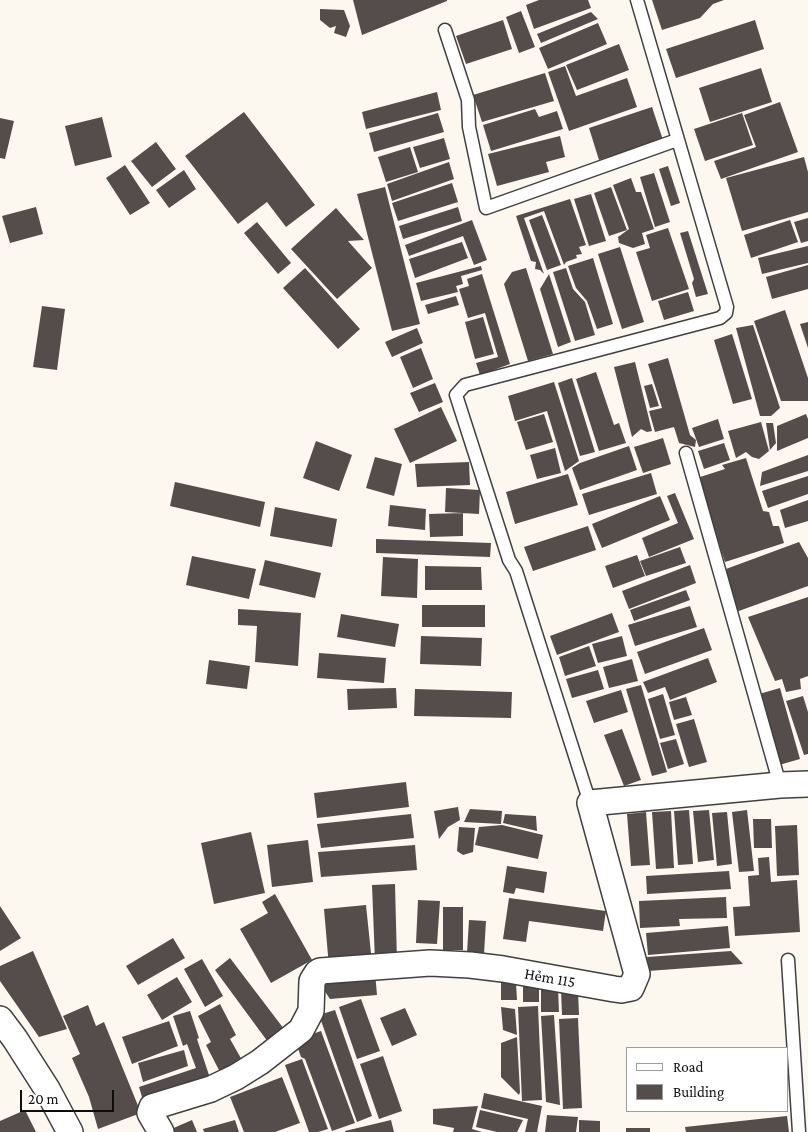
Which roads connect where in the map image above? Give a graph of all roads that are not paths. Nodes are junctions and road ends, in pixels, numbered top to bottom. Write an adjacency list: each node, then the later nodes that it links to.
1 (637, 0): 3 (lane)
2 (445, 30): 3 (lane)
3 (677, 140): 7 (lane)
4 (686, 453): 6 (lane)
5 (808, 784): 6 (street)
6 (780, 785): 7 (street)
7 (590, 803): 11 (street, Hẻm 115)
8 (788, 960): 12 (lane)
9 (0, 1019): 10 (street)
10 (70, 1132)
11 (161, 1132)
12 (799, 1132)

